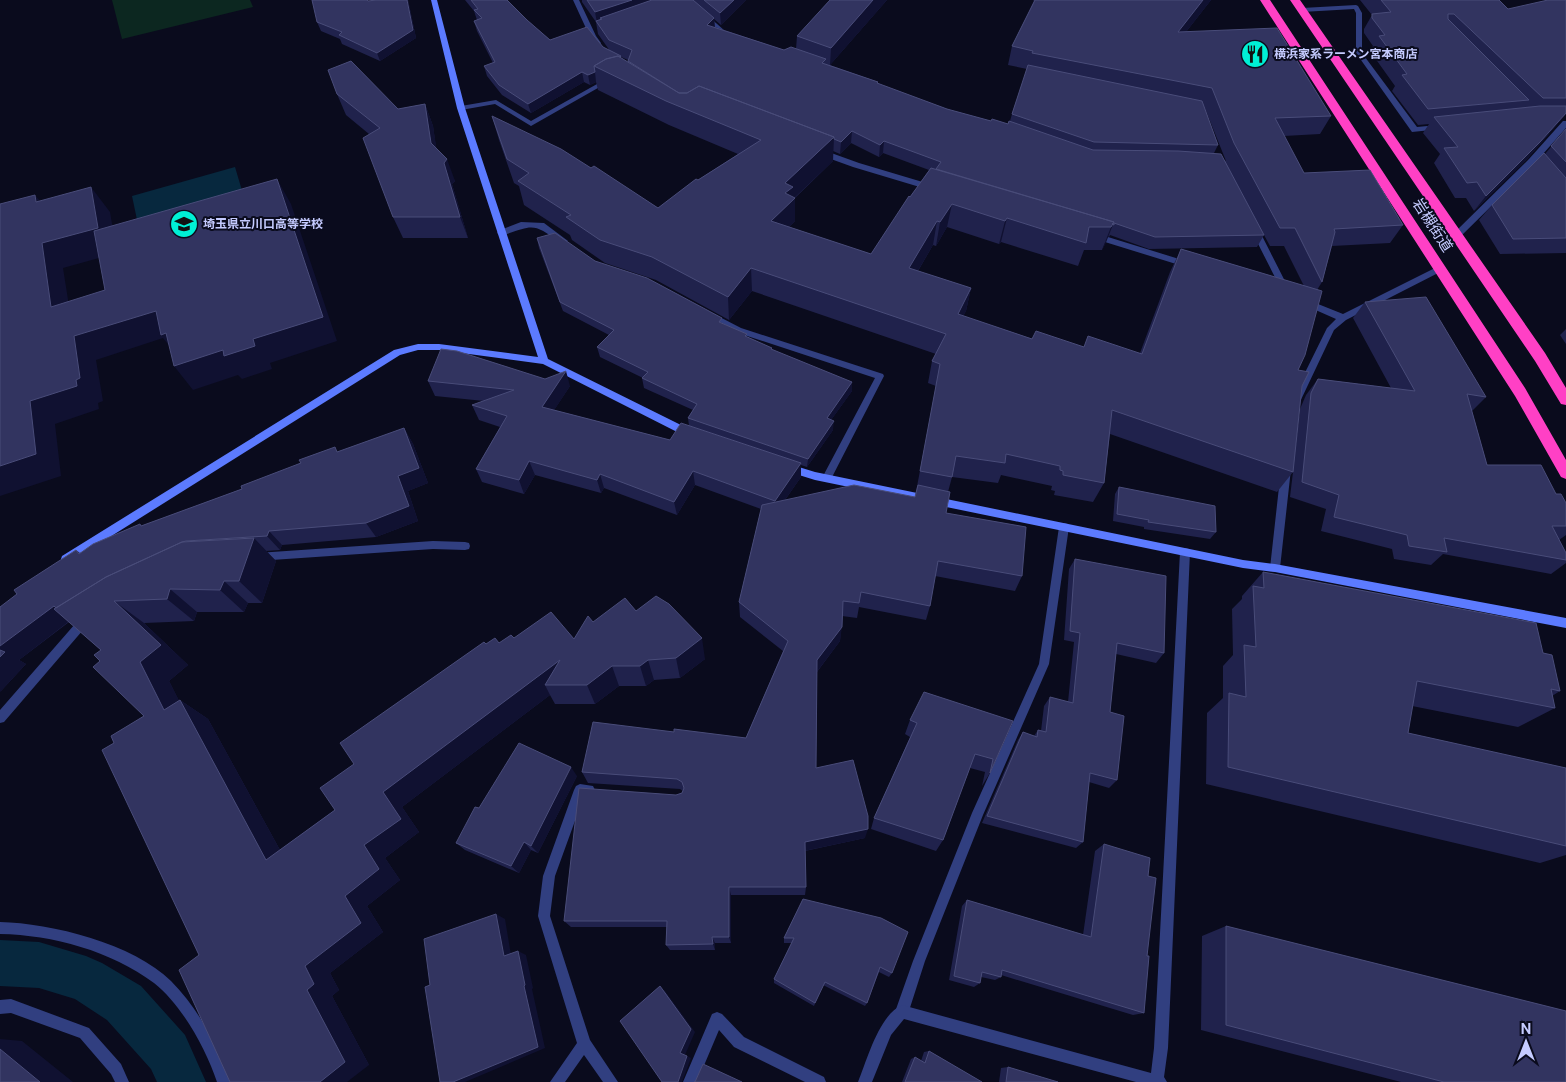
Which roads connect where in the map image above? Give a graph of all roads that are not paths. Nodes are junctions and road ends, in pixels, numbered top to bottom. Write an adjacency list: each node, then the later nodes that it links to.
1 (434, 0): 12 (street)
2 (576, 0): 8 (street)
3 (686, 0): 9 (street)
4 (1266, 0): 25 (highway, 岩槻街道)
5 (1295, 0): 6 (highway, 岩槻街道)
6 (1302, 10): 16 (street); 22 (highway, 岩槻街道)
7 (599, 27): 8 (street)
8 (590, 30): 10 (street)
9 (741, 38)
10 (603, 49)
11 (615, 78): 12 (street)
12 (461, 108): 20 (street)
13 (1566, 116): 14 (street)
14 (1556, 117)
15 (1566, 123): 22 (street)
16 (1443, 127)
17 (810, 148): 18 (street)
18 (940, 190)
19 (1250, 221): 27 (street)
20 (501, 233): 23 (street); 30 (street)
21 (1089, 235): 24 (street)
22 (1457, 235): 31 (highway, 岩槻街道)
23 (571, 246)
24 (1200, 268)
25 (1441, 268): 29 (street); 36 (highway, 岩槻街道)
26 (1280, 293): 27 (street)
27 (1294, 298): 29 (street)
28 (704, 312): 37 (street)
29 (1343, 318): 32 (street)
30 (544, 361): 33 (street); 42 (street)
31 (1566, 400)
32 (1293, 414)
33 (694, 436)
34 (1288, 459): 43 (street)
35 (778, 464): 37 (street)
36 (1566, 473)
37 (827, 478): 38 (street)
38 (1064, 527): 40 (street); 50 (street)
39 (465, 546): 41 (street)
40 (1185, 552): 43 (street); 59 (street)
41 (245, 558)
42 (60, 562)
43 (1275, 568): 45 (street)
44 (100, 614): 46 (street)
45 (1566, 623)
46 (0, 718)
47 (598, 791): 51 (street)
48 (0, 928): 53 (street)
49 (0, 1007): 52 (street)
50 (902, 1012): 58 (street); 59 (street)
51 (584, 1044): 54 (street); 55 (street)
52 (122, 1082)
53 (224, 1082)
54 (557, 1082)
55 (611, 1082)
56 (690, 1082): 57 (street)
57 (819, 1082)
58 (865, 1082)
59 (1159, 1082)

